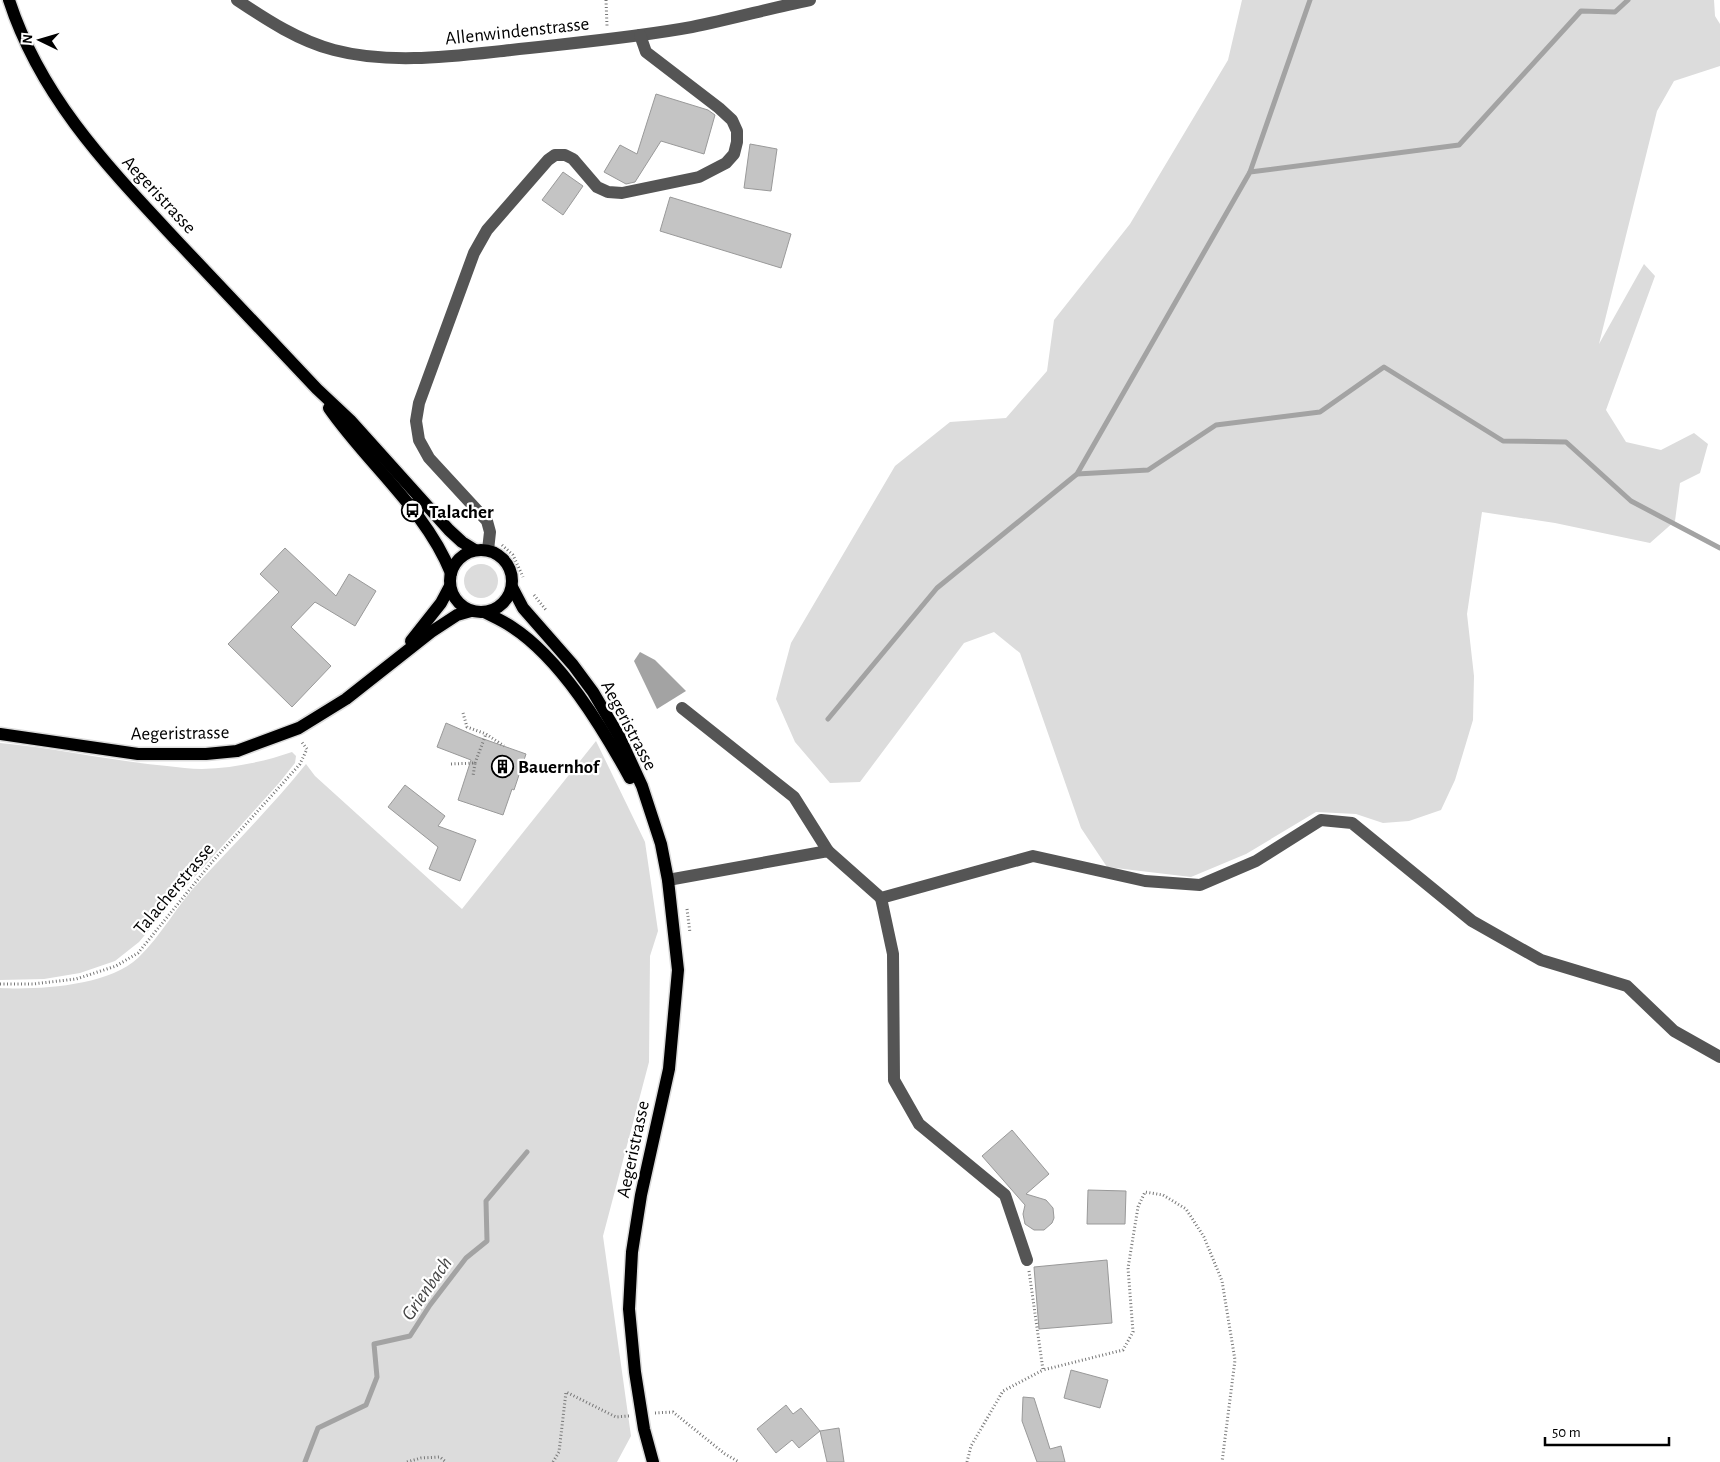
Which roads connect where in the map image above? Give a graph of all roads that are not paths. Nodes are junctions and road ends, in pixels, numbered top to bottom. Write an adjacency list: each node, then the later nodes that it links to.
1 (9, 0): 5 (main road, Aegeristrasse)
2 (237, 0): 4 (street, Allenwindenstrasse)
3 (810, 0): 4 (street, Allenwindenstrasse)
4 (640, 35): 6 (street)
5 (316, 390): 7 (main road, Aegeristrasse); 8 (main road, Aegeristrasse)
6 (489, 545): 7 (main road); 9 (main road, Aegeristrasse)
7 (475, 550): 8 (main road, Aegeristrasse)
8 (451, 579): 10 (main road, Aegeristrasse); 12 (main road, Aegeristrasse)
9 (512, 587): 11 (main road); 15 (main road, Aegeristrasse)
10 (471, 611): 11 (main road, Aegeristrasse); 12 (main road, Aegeristrasse)
11 (484, 612): 15 (main road, Aegeristrasse)
12 (395, 660): 14 (main road, Aegeristrasse)
13 (682, 708): 16 (street)
14 (0, 734)
15 (660, 844): 17 (main road, Aegeristrasse)
16 (828, 851): 17 (street); 18 (street)
17 (668, 880): 21 (main road, Aegeristrasse)
18 (881, 898): 19 (street); 20 (street)
19 (1720, 1057)
20 (1027, 1260)
21 (653, 1462)

